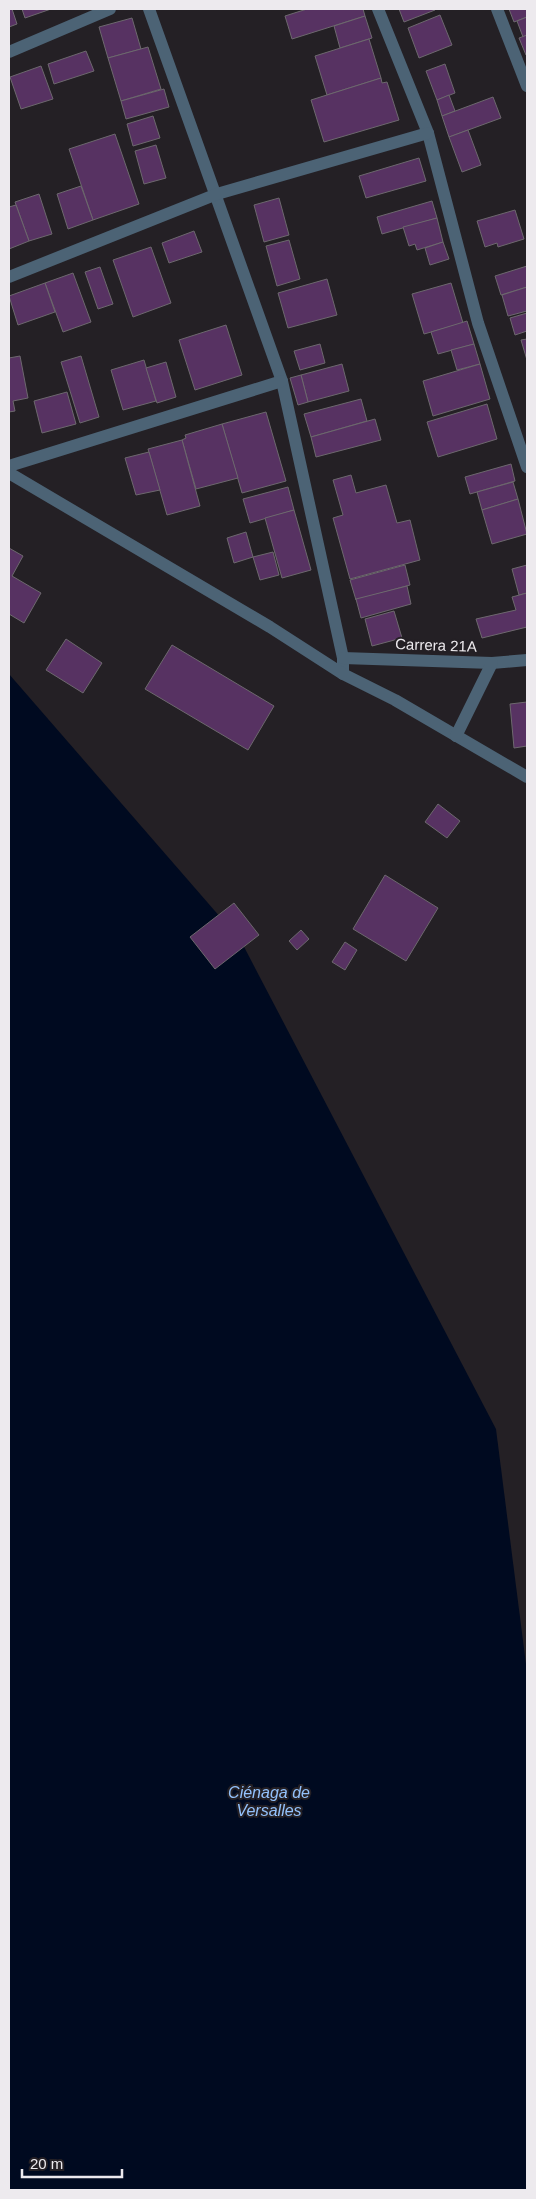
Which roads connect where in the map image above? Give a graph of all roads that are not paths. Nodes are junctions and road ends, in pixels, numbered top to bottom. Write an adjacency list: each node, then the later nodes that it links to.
1 (110, 9): 5 (street)
2 (149, 9): 8 (street)
3 (378, 9): 7 (street)
4 (497, 9): 6 (street)
5 (9, 52)
6 (527, 86)
7 (428, 132): 8 (street); 12 (street)
8 (217, 194): 9 (street); 10 (street)
9 (9, 277)
10 (282, 381): 11 (street); 14 (street)
11 (9, 466)
12 (527, 467)
13 (9, 474): 17 (street)
14 (343, 658): 16 (street, Carrera 21A); 17 (street)
15 (527, 660): 16 (street, Carrera 21A)
16 (492, 663): 18 (street)
17 (343, 674): 18 (street)
18 (456, 736): 19 (street)
19 (527, 778)

